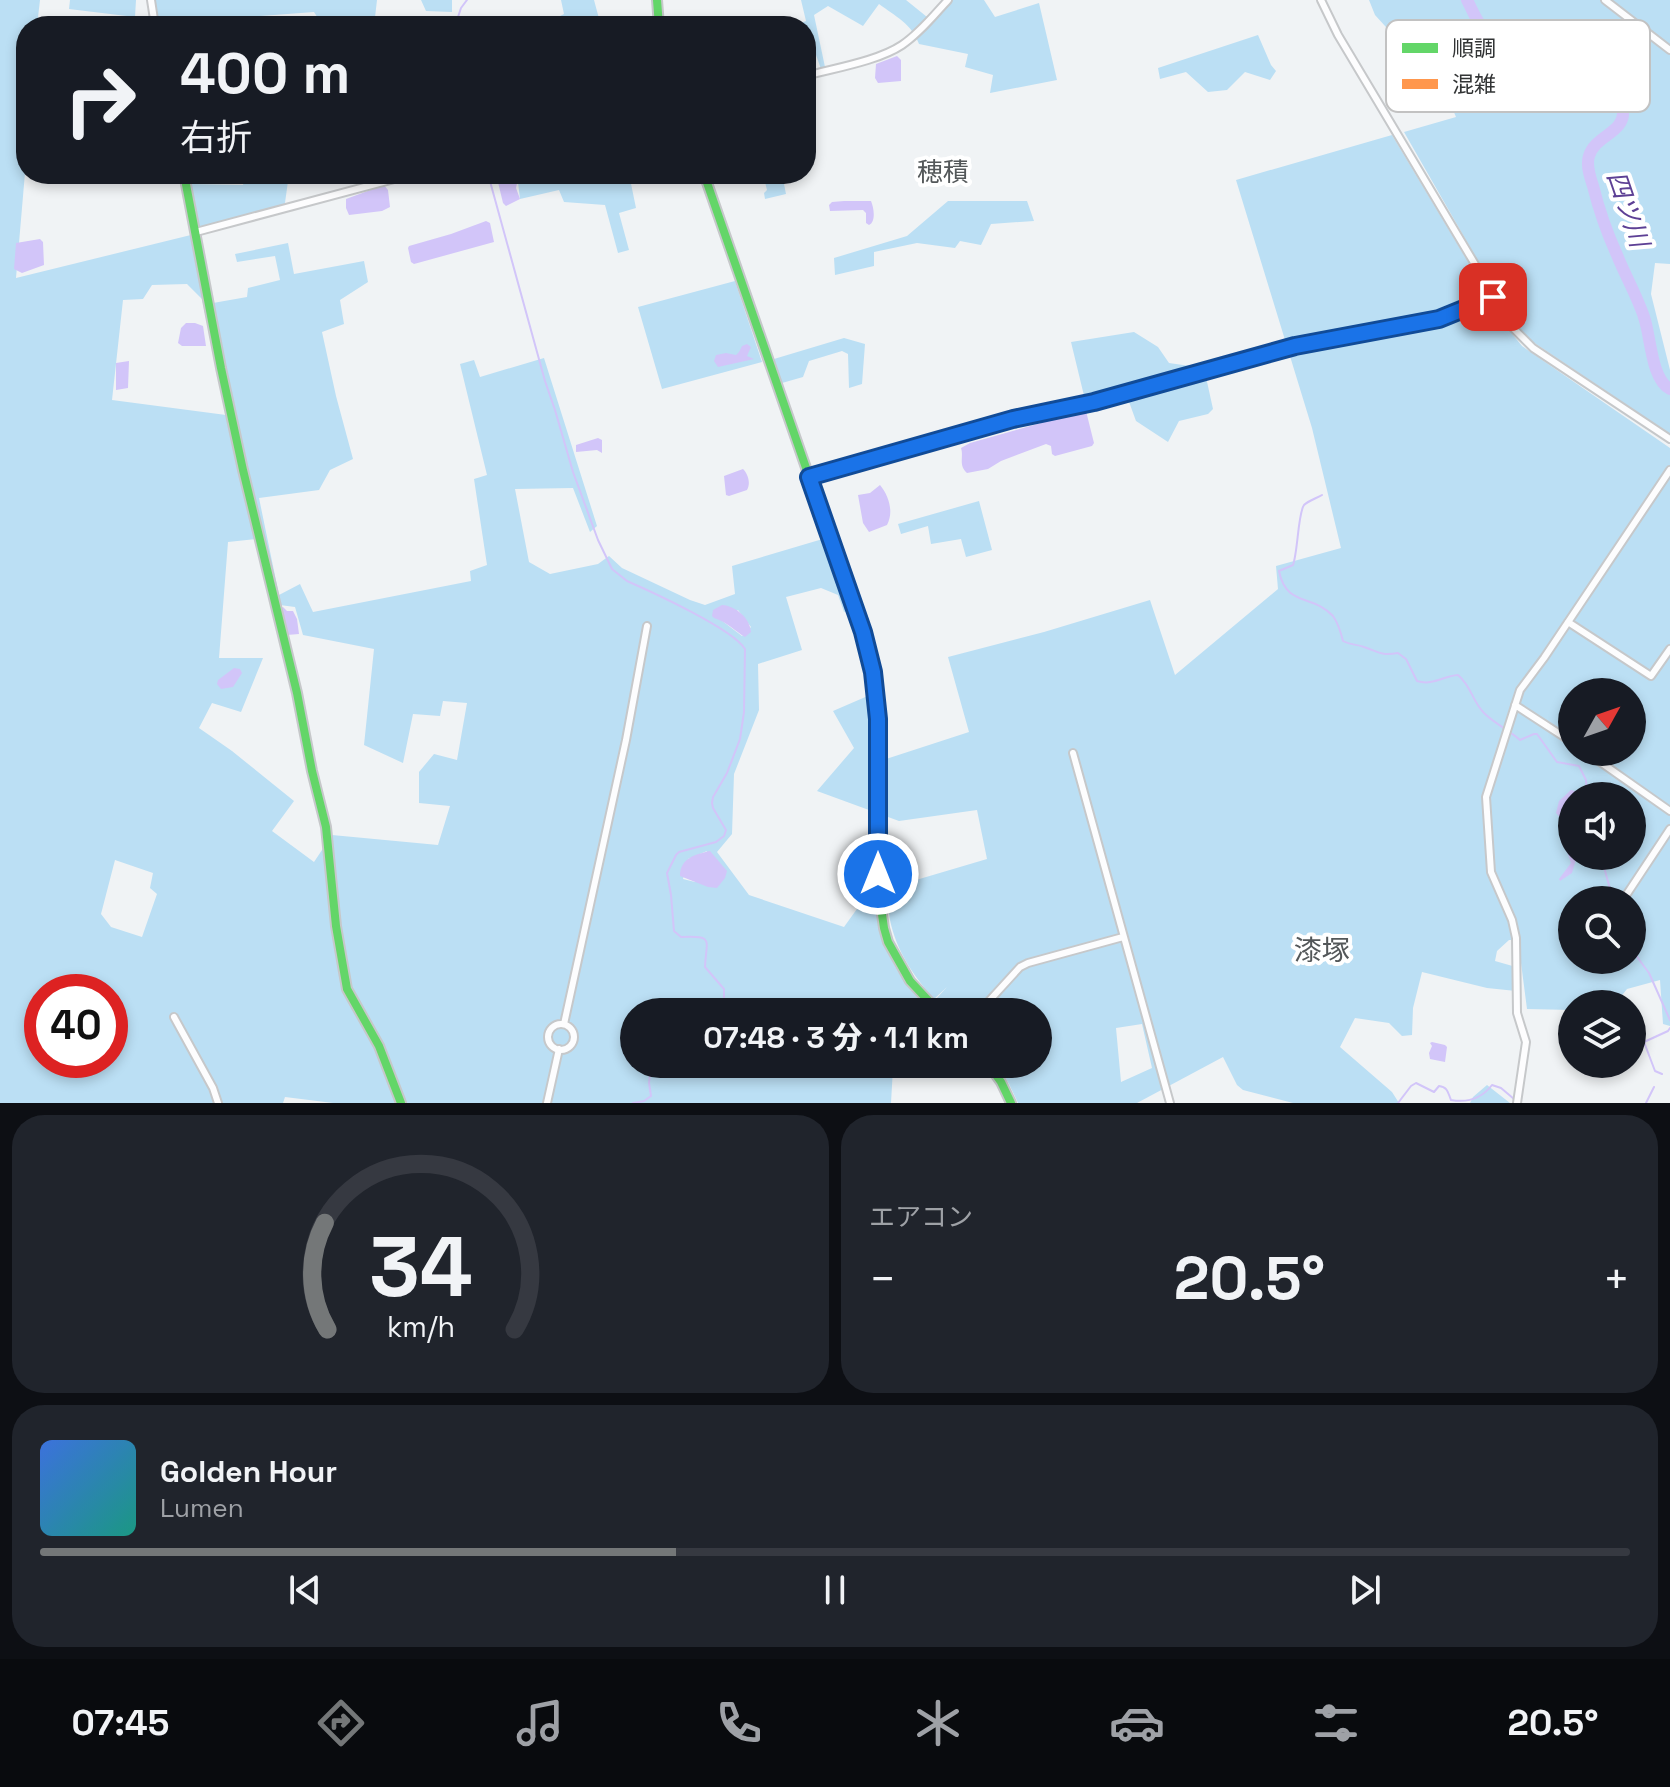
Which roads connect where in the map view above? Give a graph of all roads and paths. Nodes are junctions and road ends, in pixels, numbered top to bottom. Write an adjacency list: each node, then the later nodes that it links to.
1 (948, 0): 7 (street)
2 (1321, 0): 12 (street)
3 (1605, 0): 4 (street)
4 (1631, 20)
5 (1650, 35): 6 (street)
6 (1670, 50)
7 (816, 73)
8 (186, 184): 11 (street)
9 (376, 184): 11 (street)
10 (707, 184): 15 (street)
11 (196, 232): 34 (street)
12 (1493, 297): 13 (street); 15 (street)
13 (1670, 439)
14 (1670, 470): 16 (street)
15 (809, 477): 27 (street)
16 (1568, 622): 18 (street); 19 (street)
17 (647, 626): 30 (street)
18 (1670, 649)
19 (1515, 705): 20 (street); 38 (street)
20 (1558, 733)
21 (1073, 753): 26 (street)
22 (1606, 766): 23 (street)
23 (1670, 811)
24 (1670, 829): 25 (street)
25 (1632, 886)
26 (1123, 937): 28 (street); 37 (street)
27 (926, 998)
28 (992, 998)
29 (174, 1017): 33 (street)
30 (564, 1024): 31 (street); 31 (street)
31 (559, 1049): 35 (street)
32 (998, 1078): 36 (street)
33 (218, 1103)
34 (401, 1103)
35 (547, 1103)
36 (1011, 1103)
37 (1170, 1103)
38 (1517, 1103)

